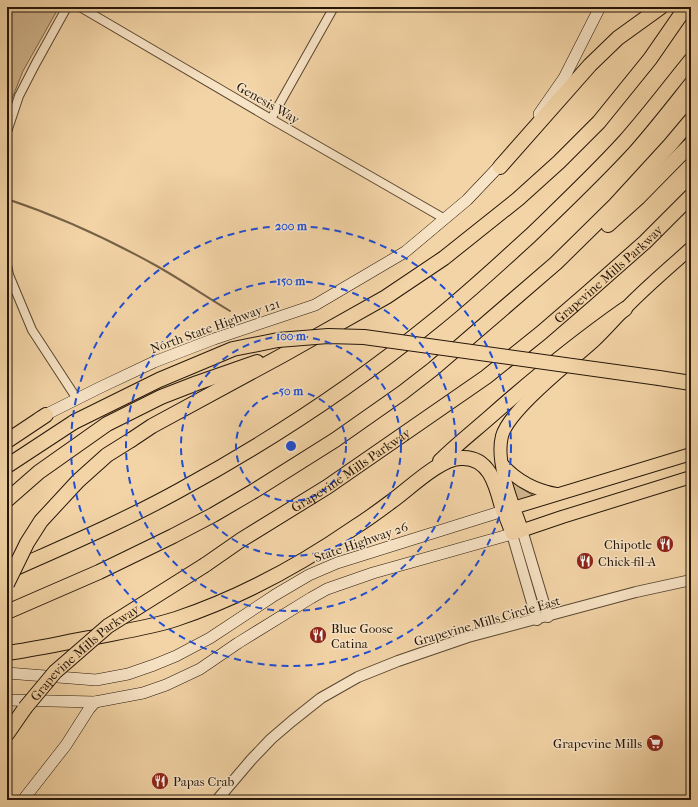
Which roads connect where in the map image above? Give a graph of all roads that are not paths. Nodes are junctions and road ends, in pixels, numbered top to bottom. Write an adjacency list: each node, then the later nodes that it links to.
1 (67, 7): 10 (street)
2 (80, 7): 8 (street, Genesis Way)
3 (334, 7): 8 (street)
4 (600, 7): 12 (main road, North State Highway 121)
5 (661, 7): 12 (highway)
6 (686, 7): 19 (highway)
7 (691, 60): 34 (highway)
8 (271, 119): 14 (street, Genesis Way)
9 (691, 120): 16 (highway)
10 (7, 132)
11 (691, 144): 16 (highway)
12 (500, 167): 14 (main road, North State Highway 121)
13 (691, 196): 44 (highway, Grapevine Mills Parkway, bridge)
14 (445, 219): 21 (main road, North State Highway 121)
15 (691, 248): 18 (main road)
16 (556, 263): 37 (highway)
17 (7, 265): 21 (street)
18 (625, 309): 26 (main road); 28 (highway)
19 (294, 350): 31 (highway); 36 (highway, bridge)
20 (691, 383): 27 (highway, bridge)
21 (77, 399): 22 (main road, North State Highway 121)
22 (46, 415): 23 (main road, North State Highway 121); 24 (highway)
23 (7, 435)
24 (7, 441)
25 (691, 454): 30 (main road, State Highway 26)
26 (500, 461): 30 (main road); 32 (main road)
27 (7, 466)
28 (430, 471): 32 (highway); 40 (highway)
29 (691, 477): 33 (main road)
30 (560, 494): 32 (main road, State Highway 26)
31 (7, 500)
32 (509, 509): 33 (main road); 41 (main road, State Highway 26)
33 (517, 532): 38 (street); 39 (street); 43 (main road)
34 (7, 572)
35 (691, 580): 38 (street, Grapevine Mills Circle East)
36 (7, 584)
37 (7, 612)
38 (548, 617): 39 (street, Grapevine Mills Circle East)
39 (537, 620): 46 (street, Grapevine Mills Circle East)
40 (7, 654)
41 (7, 673)
42 (7, 700): 43 (main road)
43 (95, 702): 45 (main road)
44 (7, 734)
45 (23, 800)
46 (217, 800)

